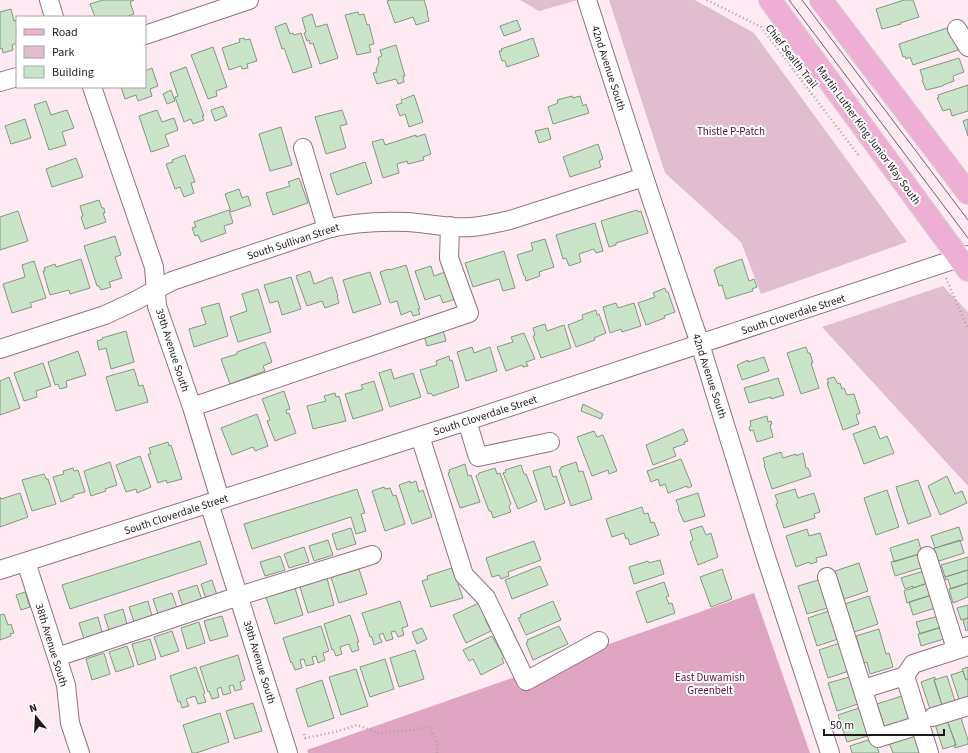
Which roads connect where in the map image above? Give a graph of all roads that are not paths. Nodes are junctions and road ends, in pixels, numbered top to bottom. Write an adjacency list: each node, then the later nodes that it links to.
1 (49, 0): 6 (street)
2 (249, 0): 8 (street)
3 (587, 0): 14 (street, 42nd Avenue South)
4 (770, 0): 18 (main road, Martin Luther King Junior Way South)
5 (821, 0): 15 (main road)
6 (54, 16)
7 (957, 28): 9 (street)
8 (146, 35)
9 (968, 47)
10 (16, 77): 11 (street)
11 (0, 82)
12 (92, 88): 19 (street, 39th Avenue South)
13 (302, 148): 17 (street)
14 (644, 177): 16 (street, South Sullivan Street); 20 (street, 42nd Avenue South)
15 (968, 192)
16 (450, 226): 17 (street, South Sullivan Street); 22 (street)
17 (327, 229): 19 (street, South Sullivan Street)
18 (965, 261): 20 (street, South Cloverdale Street)
19 (156, 289): 21 (street, South Sullivan Street); 22 (street, 39th Avenue South)
20 (700, 344): 23 (street, South Cloverdale Street); 43 (street, 42nd Avenue South)
21 (0, 349)
22 (192, 407): 26 (street, 39th Avenue South)
23 (467, 421): 24 (street, South Cloverdale Street); 25 (street)
24 (420, 436): 26 (street, South Cloverdale Street); 33 (street)
25 (550, 442)
26 (215, 501): 29 (street, South Cloverdale Street); 32 (street, 39th Avenue South)
27 (372, 555): 32 (street)
28 (927, 556): 34 (street)
29 (26, 562): 30 (street, South Cloverdale Street); 35 (street, 38th Avenue South)
30 (0, 570)
31 (827, 577): 37 (street)
32 (239, 596): 35 (street); 42 (street, 39th Avenue South)
33 (599, 641)
34 (962, 647): 36 (street)
35 (57, 657): 41 (street, 38th Avenue South)
36 (905, 676): 37 (street); 44 (street)
37 (863, 689): 40 (street)
38 (968, 706): 39 (street)
39 (933, 717)
40 (913, 727)
41 (80, 753)
42 (288, 753)
43 (830, 753)
44 (929, 753)

